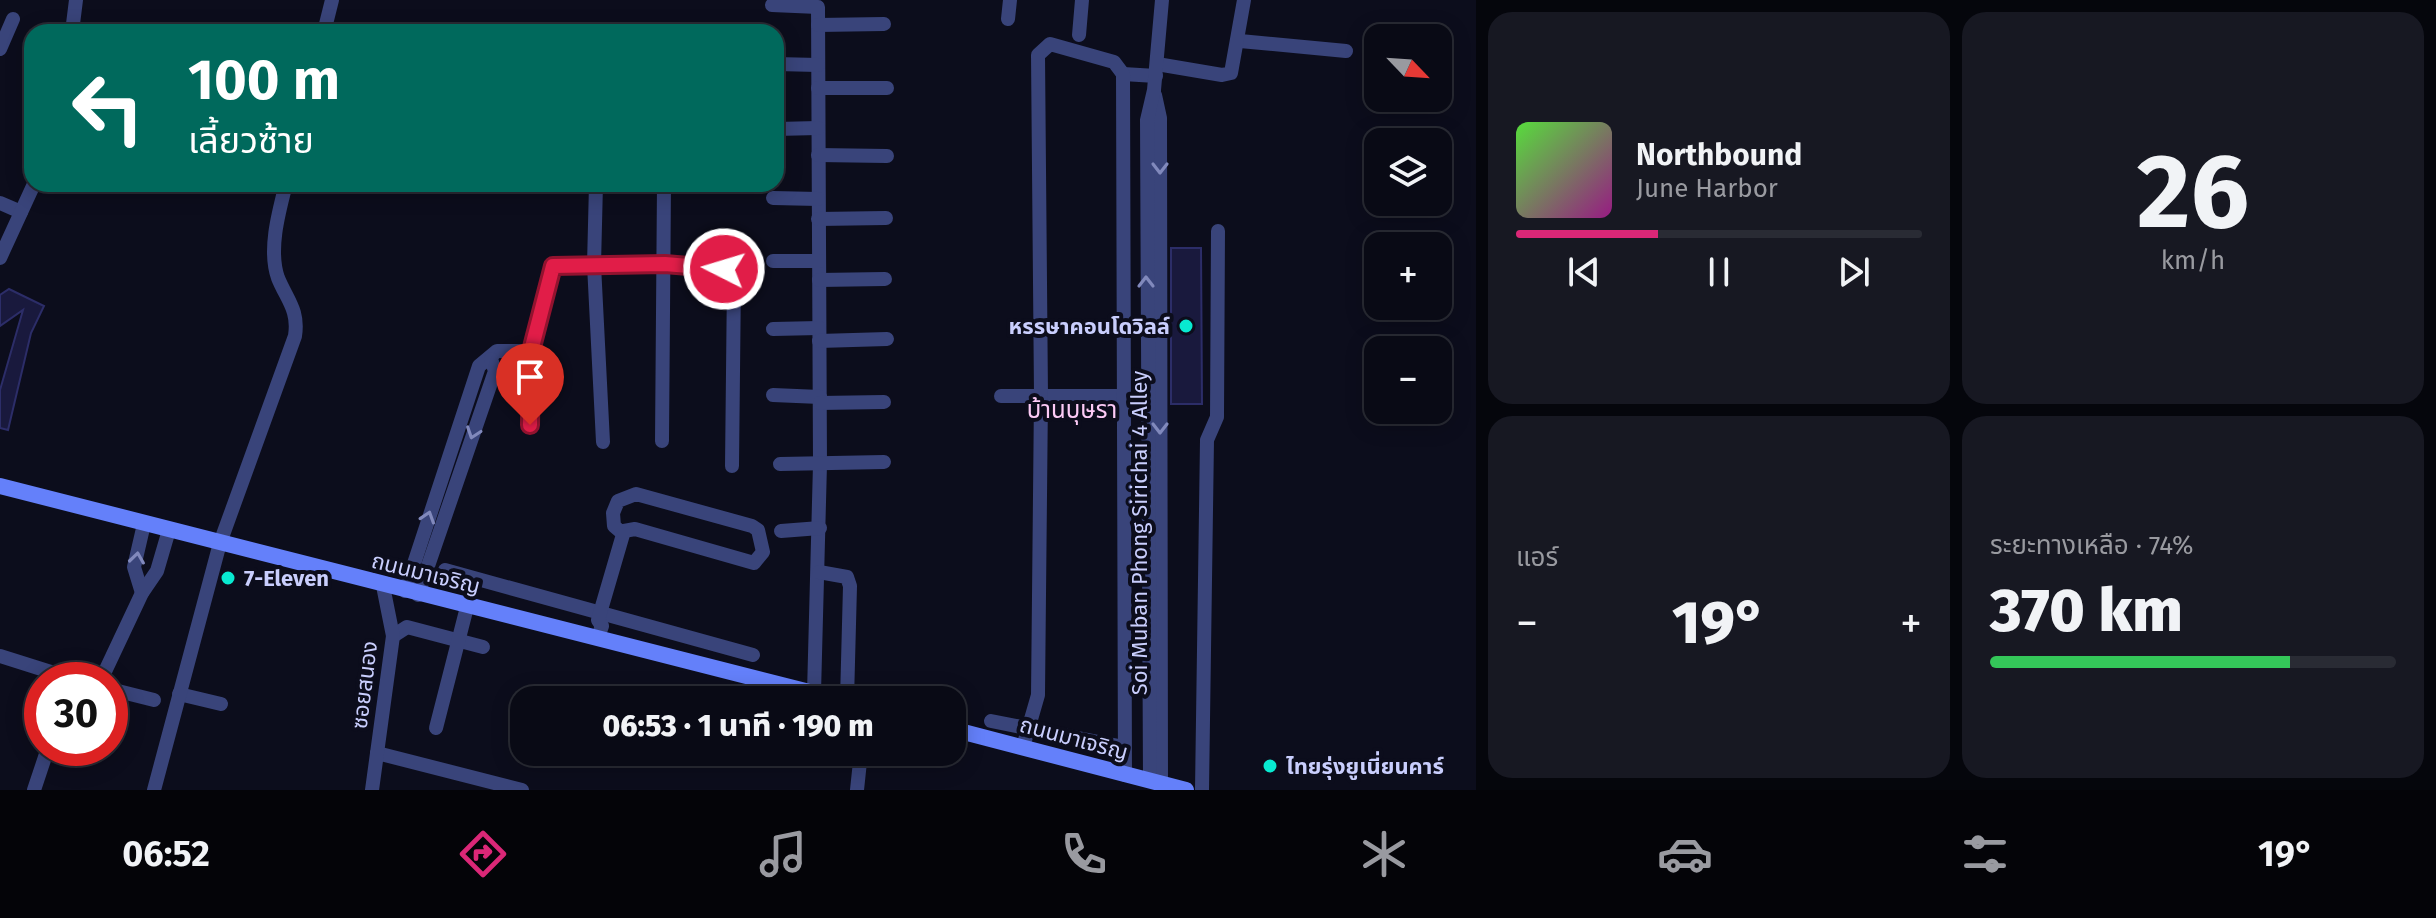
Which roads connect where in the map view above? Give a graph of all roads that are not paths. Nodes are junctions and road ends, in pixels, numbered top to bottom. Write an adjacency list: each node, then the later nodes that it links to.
1 (76, 0): 10 (street)
2 (332, 0): 11 (street)
3 (1010, 0): 9 (street)
4 (1082, 0): 14 (street)
5 (1162, 0): 21 (street, Soi Muban Phong Sirichai 4 Alley)
6 (1244, 0): 15 (street)
7 (772, 5): 13 (street)
8 (13, 19): 16 (street)
9 (1008, 19)
10 (73, 24)
11 (326, 24)
12 (884, 24): 13 (street)
13 (818, 25): 19 (street)
14 (1079, 35)
15 (1240, 41): 17 (street); 21 (street)
16 (0, 49)
17 (1346, 51)
18 (784, 64): 19 (street)
19 (818, 65): 22 (street)
20 (1123, 74): 21 (street); 52 (street); 53 (street)
21 (1156, 77): 102 (street, Soi Muban Phong Sirichai 4 Alley)
22 (818, 88): 23 (street); 24 (street)
23 (887, 88)
24 (818, 128): 25 (street); 26 (street)
25 (784, 129)
26 (818, 155): 27 (street); 33 (street)
27 (887, 156)
28 (30, 192): 35 (street)
29 (285, 192): 69 (street)
30 (596, 192): 43 (street)
31 (664, 192): 42 (street)
32 (773, 198): 33 (street)
33 (818, 199): 37 (street)
34 (0, 203): 35 (street)
35 (21, 212): 39 (street)
36 (886, 218): 37 (street)
37 (818, 219): 41 (street)
38 (1218, 231): 109 (street)
39 (0, 258)
40 (773, 261): 41 (street)
41 (819, 261): 45 (street)
42 (665, 264): 43 (street); 57 (street); 62 (street)
43 (594, 265): 49 (street); 58 (street)
44 (885, 279): 45 (street)
45 (819, 280): 47 (street)
46 (773, 329): 47 (street)
47 (819, 334): 48 (street); 54 (street)
48 (887, 339)
49 (531, 351): 56 (street); 74 (street)
50 (773, 395): 54 (street)
51 (1001, 396): 52 (street)
52 (1041, 396): 53 (street); 94 (street)
53 (1124, 396): 97 (street)
54 (820, 400): 55 (street); 61 (street)
55 (884, 402)
56 (530, 425)
57 (662, 441)
58 (603, 442)
59 (884, 462): 61 (street)
60 (780, 464): 61 (street)
61 (820, 464): 65 (street)
62 (732, 466)
63 (0, 486): 64 (main road, ถนนมาเจริญ)
64 (144, 524): 66 (main road, ถนนมาเจริญ); 73 (street, one-way to 64)
65 (820, 528): 67 (street); 71 (street)
66 (169, 530): 69 (main road, ถนนมาเจริญ); 73 (street)
67 (781, 531)
68 (621, 532): 68 (street); 76 (street)
69 (220, 543): 72 (main road, ถนนมาเจริญ); 89 (street)
70 (445, 570): 76 (street)
71 (819, 572): 86 (street); 87 (street)
72 (383, 586): 74 (main road, ถนนมาเจริญ); 78 (street, ซอยสนอง)
73 (142, 593): 83 (street)
74 (412, 593): 75 (main road, ถนนมาเจริญ)
75 (467, 607): 77 (main road, ถนนมาเจริญ); 79 (street)
76 (599, 616): 77 (street); 81 (street)
77 (592, 635): 85 (main road, ถนนมาเจริญ)
78 (393, 636): 79 (street); 98 (street, ซอยสนอง)
79 (457, 640): 80 (street); 93 (street)
80 (483, 647)
81 (753, 655)
82 (0, 656): 84 (street)
83 (109, 662)
84 (24, 664)
85 (787, 686)
86 (814, 686)
87 (845, 686)
88 (128, 694): 90 (street)
89 (179, 694): 91 (street); 104 (street)
90 (154, 700)
91 (221, 704)
92 (991, 721): 94 (street)
93 (436, 728)
94 (1030, 730): 96 (street); 97 (street)
95 (966, 733): 96 (main road, ถนนมาเจริญ)
96 (1023, 747): 101 (main road, ถนนมาเจริญ)
97 (1124, 747): 101 (street)
98 (377, 753): 105 (street, ซอยสนอง); 106 (street)
99 (42, 766): 103 (street)
100 (860, 766): 107 (street)
101 (1125, 775): 102 (main road, ถนนมาเจริญ)
102 (1156, 782): 108 (main road, ถนนมาเจริญ)
103 (34, 790)
104 (154, 790)
105 (372, 790)
106 (522, 790)
107 (857, 790)
108 (1186, 790)
109 (1202, 790)

